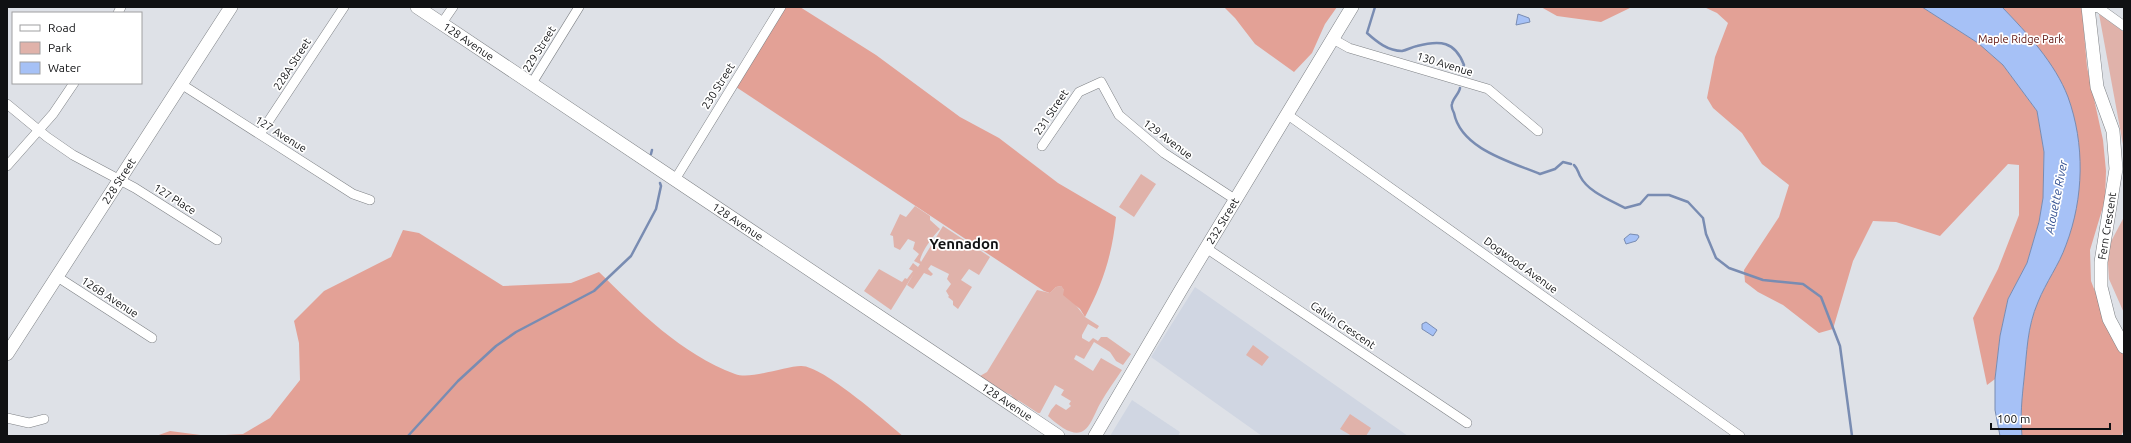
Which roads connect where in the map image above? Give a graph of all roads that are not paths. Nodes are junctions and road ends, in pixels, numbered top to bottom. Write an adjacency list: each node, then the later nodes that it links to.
1 (231, 7): 15 (street, 228 Street)
2 (344, 7): 21 (street, 228A Street)
3 (417, 7): 10 (street, 128 Avenue)
4 (452, 7): 10 (street)
5 (579, 7): 16 (street, 229 Street)
6 (781, 7): 24 (street, 230 Street)
7 (1352, 7): 12 (street, 232 Street)
8 (2088, 7): 32 (street, Fern Crescent)
9 (2094, 7): 11 (street)
10 (442, 23): 16 (street, 128 Avenue)
11 (2124, 26)
12 (1333, 39): 18 (street, 232 Street); 20 (street, 130 Avenue)
13 (1101, 82): 22 (street, 231 Street); 27 (street, 129 Avenue)
14 (73, 84): 19 (street)
15 (181, 84): 21 (street, 127 Avenue); 25 (street, 228 Street)
16 (532, 84): 24 (street, 128 Avenue)
17 (7, 104): 19 (street)
18 (1288, 115): 27 (street, 232 Street); 39 (street, Dogwood Avenue)
19 (39, 130): 23 (street); 25 (street)
20 (1538, 131)
21 (260, 134): 26 (street, 127 Avenue)
22 (1042, 146)
23 (7, 166)
24 (676, 178): 37 (street, 128 Avenue)
25 (119, 180): 28 (street, 127 Place); 30 (street, 228 Street)
26 (370, 200)
27 (1236, 200): 29 (street, 232 Street)
28 (217, 240)
29 (1206, 248): 36 (street, Calvin Crescent); 38 (street, 232 Street)
30 (56, 276): 31 (street, 126B Avenue); 33 (street, 228 Street)
31 (152, 338)
32 (2124, 347)
33 (7, 354)
34 (7, 418): 35 (street)
35 (44, 419)
36 (1467, 423)
37 (1058, 436)
38 (1095, 436)
39 (1740, 436)

